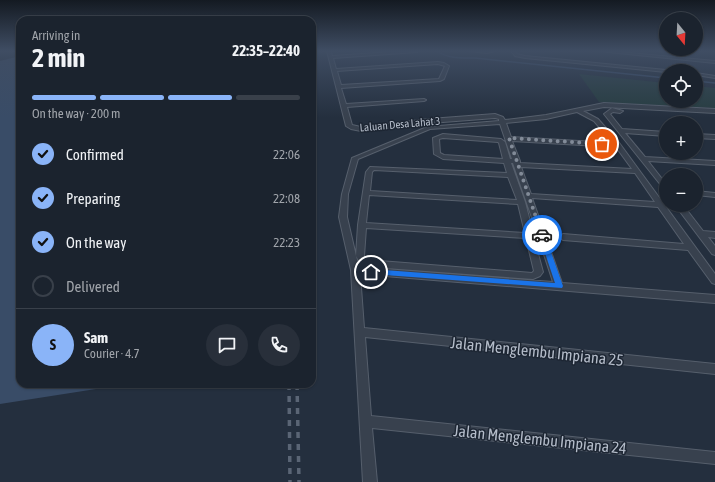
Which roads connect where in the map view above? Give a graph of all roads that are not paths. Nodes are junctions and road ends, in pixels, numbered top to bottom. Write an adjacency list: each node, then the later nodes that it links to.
1 (335, 73): 5 (street, Laluan Desa Lahat 3)
2 (444, 73): 5 (street)
3 (703, 75): 4 (street)
4 (715, 76)
5 (338, 87): 7 (street, Laluan Desa Lahat 3)
6 (424, 100): 7 (street)
7 (344, 106): 11 (street, Laluan Desa Lahat 3)
8 (579, 110): 9 (street); 11 (street); 17 (street)
9 (715, 111)
10 (715, 115): 12 (street)
11 (504, 122): 16 (street); 42 (street)
12 (621, 131): 13 (street); 18 (street)
13 (659, 134)
14 (703, 136): 15 (street)
15 (715, 137)
16 (509, 138): 17 (street); 20 (street)
17 (618, 145): 22 (street)
18 (644, 160): 21 (street); 24 (street)
19 (507, 161): 19 (street); 20 (street); 23 (street)
20 (517, 163): 22 (street); 28 (street)
21 (715, 163)
22 (636, 171): 30 (street)
23 (511, 174): 25 (street); 29 (street)
24 (659, 179)
25 (366, 193): 29 (street); 34 (street)
26 (703, 194): 27 (street)
27 (715, 195)
28 (529, 196): 31 (street); 38 (street)
29 (521, 202): 37 (street)
30 (659, 203)
31 (659, 206)
32 (665, 212): 40 (street)
33 (685, 212): 35 (street)
34 (362, 225): 37 (street); 37 (street)
35 (702, 234): 36 (street); 41 (street)
36 (715, 235)
37 (530, 236): 38 (street)
38 (542, 236): 44 (street)
39 (563, 237): 40 (street)
40 (690, 247): 43 (street)
41 (715, 252)
42 (355, 270): 44 (street); 46 (street)
43 (715, 281)
44 (559, 286): 45 (street)
45 (715, 299)
46 (359, 332): 47 (street, Jalan Menglembu Impiana 25); 48 (street)
47 (715, 369)
48 (365, 421): 49 (street, Jalan Menglembu Impiana 24); 50 (street)
49 (715, 458)
50 (370, 482)

